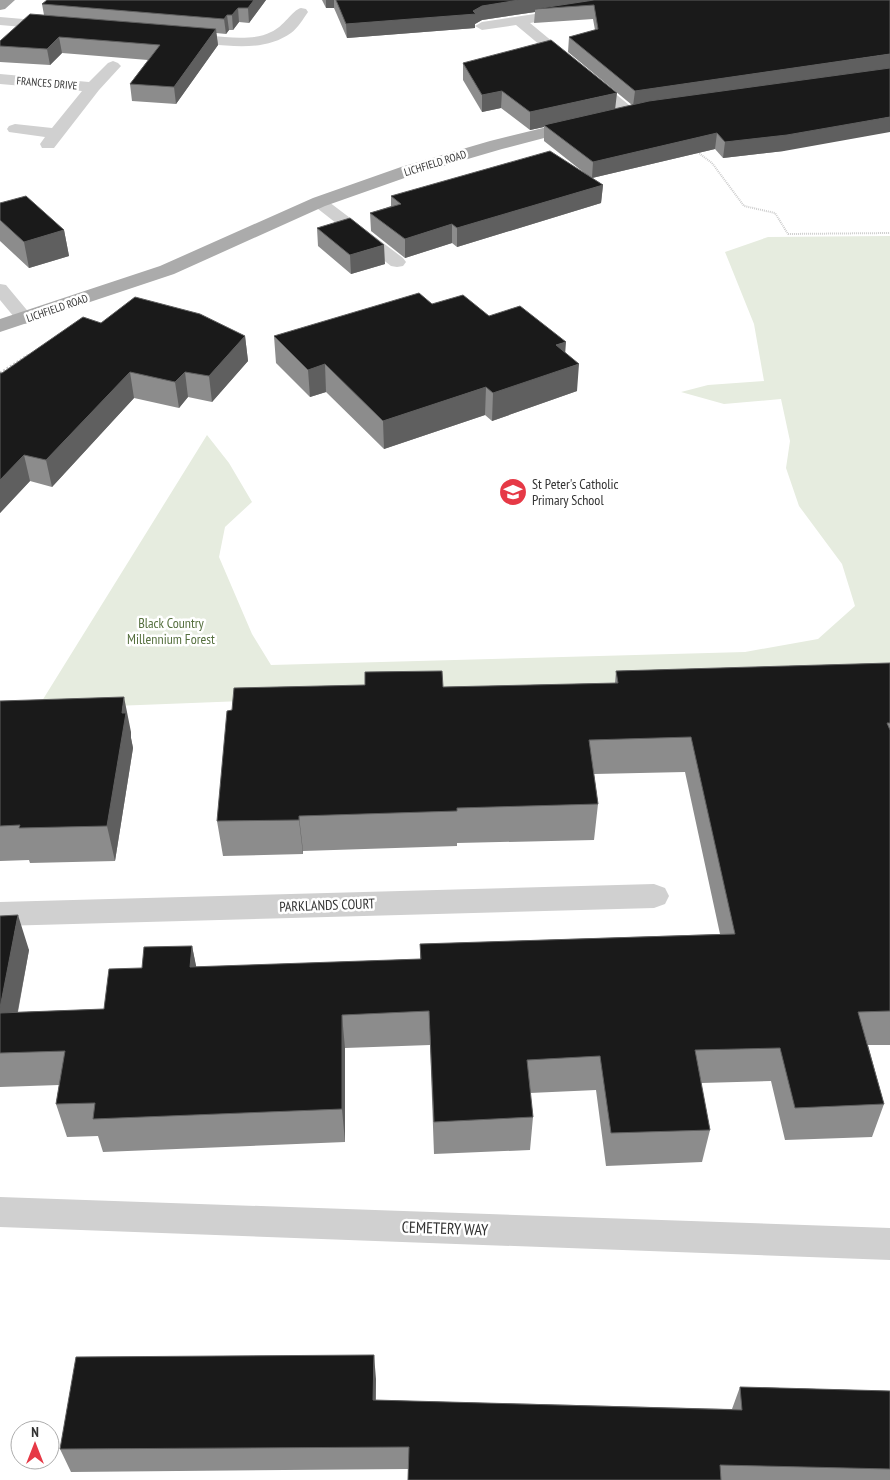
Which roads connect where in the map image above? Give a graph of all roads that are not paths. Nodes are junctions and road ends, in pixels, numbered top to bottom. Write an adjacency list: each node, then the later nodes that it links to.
1 (8, 0): 2 (highway)
2 (0, 6)
3 (584, 10): 6 (lane)
4 (301, 12): 9 (street)
5 (0, 21): 8 (street)
6 (520, 21): 7 (lane); 14 (lane)
7 (482, 26)
8 (77, 27)
9 (164, 34)
10 (113, 66): 12 (street, FRANCES DRIVE)
11 (0, 79): 12 (street, FRANCES DRIVE)
12 (93, 86): 17 (street, FRANCES DRIVE)
13 (647, 110): 14 (main road)
14 (630, 113): 15 (main road)
15 (612, 117)
16 (594, 121): 18 (main road, LICHFIELD ROAD)
17 (15, 130)
18 (319, 202): 19 (lane); 21 (main road, LICHFIELD ROAD)
19 (397, 262)
20 (0, 289): 21 (lane)
21 (26, 319): 22 (main road, LICHFIELD ROAD)
22 (0, 326)
23 (654, 896): 24 (street, PARKLANDS COURT)
24 (0, 914)
25 (0, 1212): 26 (lane, CEMETERY WAY)
26 (890, 1244)

